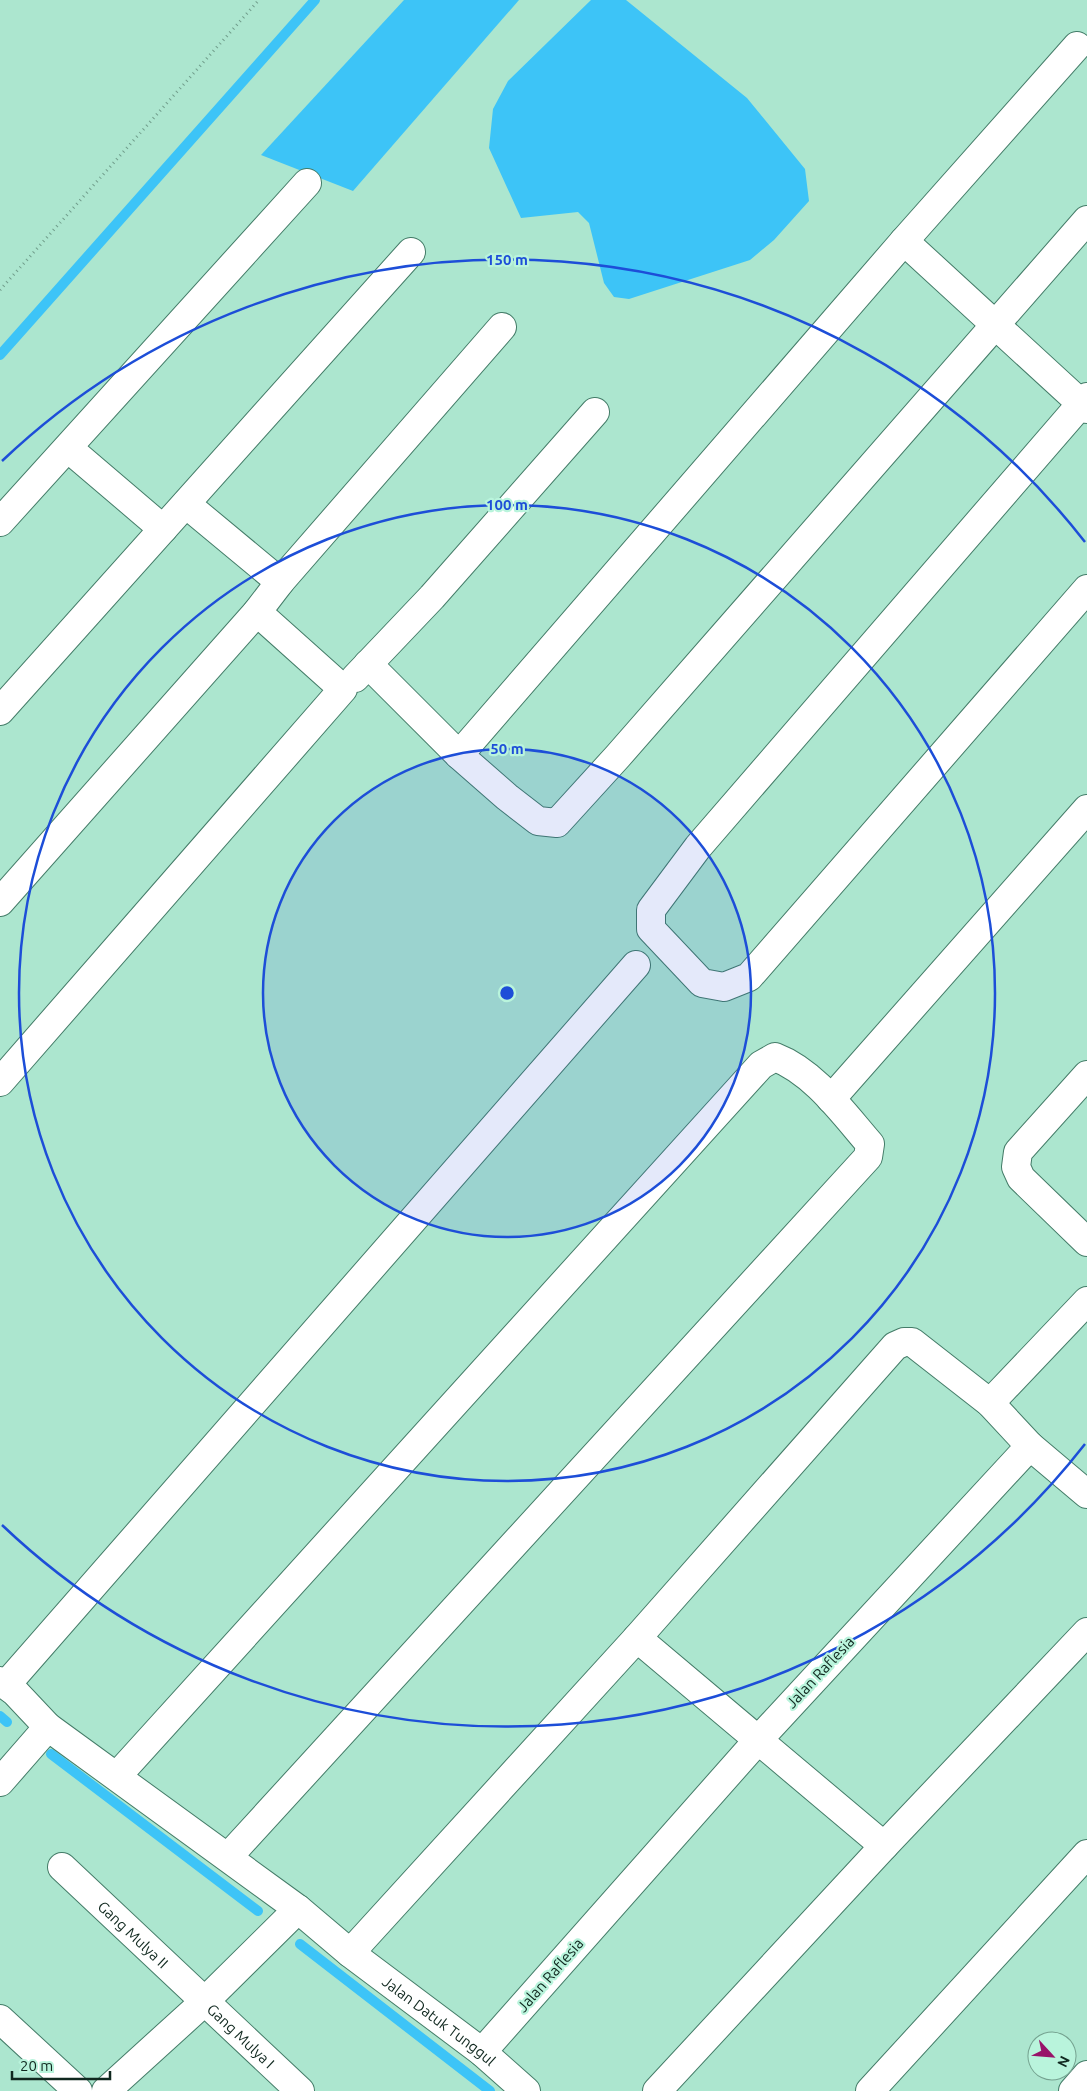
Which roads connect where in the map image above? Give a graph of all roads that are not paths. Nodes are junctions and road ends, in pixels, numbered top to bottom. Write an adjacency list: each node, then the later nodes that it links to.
1 (1078, 46): 4 (street)
2 (307, 183): 10 (street)
3 (1087, 220): 6 (street)
4 (904, 241): 6 (street); 20 (street)
5 (411, 252): 11 (street)
6 (995, 325): 8 (street); 20 (street)
7 (502, 327): 14 (street)
8 (1085, 403): 15 (street)
9 (595, 412): 17 (street)
10 (68, 448): 12 (street); 13 (street)
11 (186, 504): 13 (street); 14 (street)
12 (0, 522)
13 (164, 529): 19 (street)
14 (280, 582): 16 (street)
15 (1087, 589)
16 (257, 612): 18 (street); 22 (street)
17 (368, 664): 18 (street); 20 (street)
18 (343, 690): 25 (street)
19 (0, 711)
20 (459, 755)
21 (1087, 809): 26 (street)
22 (0, 902)
23 (636, 964): 34 (street)
24 (1087, 1075): 27 (street)
25 (0, 1082)
26 (831, 1099): 37 (street); 41 (street)
27 (1087, 1242)
28 (1087, 1301): 29 (street)
29 (990, 1403): 30 (street); 33 (street)
30 (1030, 1446): 31 (street); 36 (street, Jalan Raflesia)
31 (1087, 1494)
32 (1087, 1632): 39 (street)
33 (637, 1638): 36 (street); 44 (street)
34 (3, 1683): 35 (street, Jalan Datuk Tunggul)
35 (48, 1727): 37 (street, Jalan Datuk Tunggul); 38 (street)
36 (759, 1739): 39 (street); 47 (street, Jalan Raflesia)
37 (117, 1776): 41 (street, Jalan Datuk Tunggul)
38 (1, 1778)
39 (884, 1846): 53 (street)
40 (1087, 1854): 54 (street)
41 (228, 1857): 43 (street, Jalan Datuk Tunggul)
42 (62, 1867): 45 (street, Gang Mulya II)
43 (298, 1909): 44 (street, Jalan Datuk Tunggul); 45 (street)
44 (350, 1954): 47 (street, Jalan Datuk Tunggul)
45 (204, 2002): 50 (street); 51 (street, Gang Mulya I)
46 (0, 2019): 49 (street)
47 (482, 2052): 52 (street, Jalan Datuk Tunggul)
48 (1087, 2075): 55 (street)
49 (78, 2091)
50 (106, 2091)
51 (300, 2091)
52 (526, 2091)
53 (657, 2091)
54 (870, 2091)
55 (1073, 2091)

